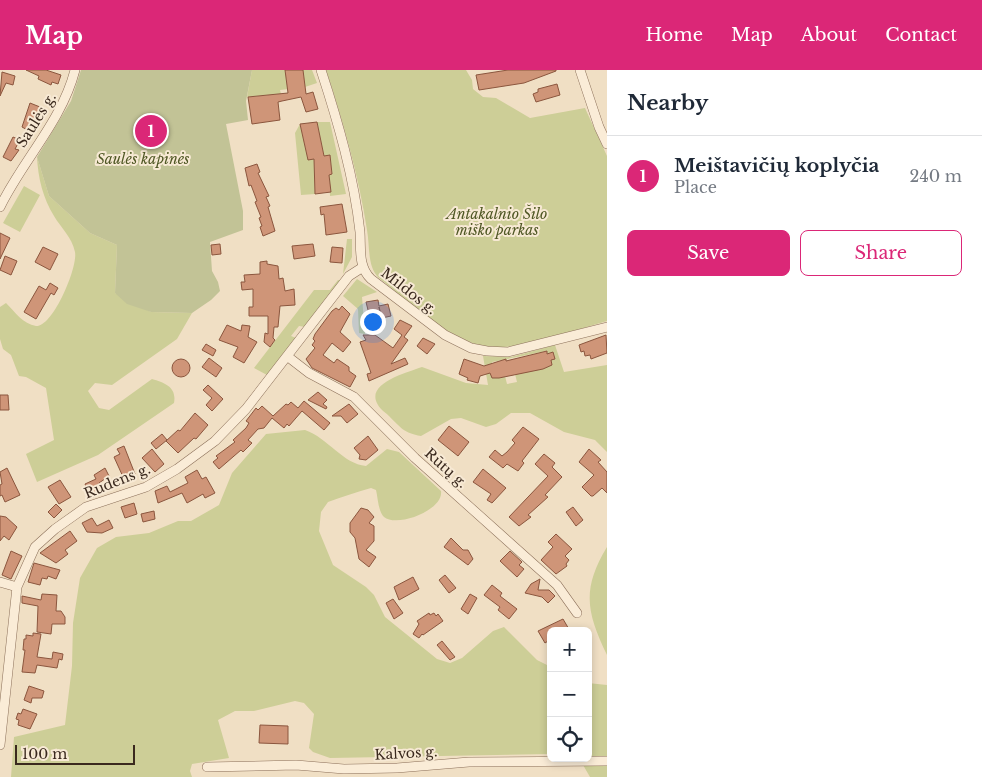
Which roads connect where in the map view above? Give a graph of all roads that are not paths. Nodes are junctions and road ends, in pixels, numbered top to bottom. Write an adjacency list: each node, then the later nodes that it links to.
1 (75, 70): 5 (street, Saulės g.)
2 (321, 70): 6 (street, Mildos g.)
3 (580, 70): 4 (street)
4 (607, 144)
5 (0, 207)
6 (363, 267): 7 (street, Mildos g.); 8 (street, Rudens g.)
7 (607, 327)
8 (287, 356): 10 (street, Rudens g.); 11 (street, Rūtų g.)
9 (0, 582): 10 (street)
10 (17, 587): 12 (street, Rudens g.)
11 (577, 613)
12 (0, 745)
13 (607, 761): 14 (street, Kalvos g.)
14 (207, 767)

